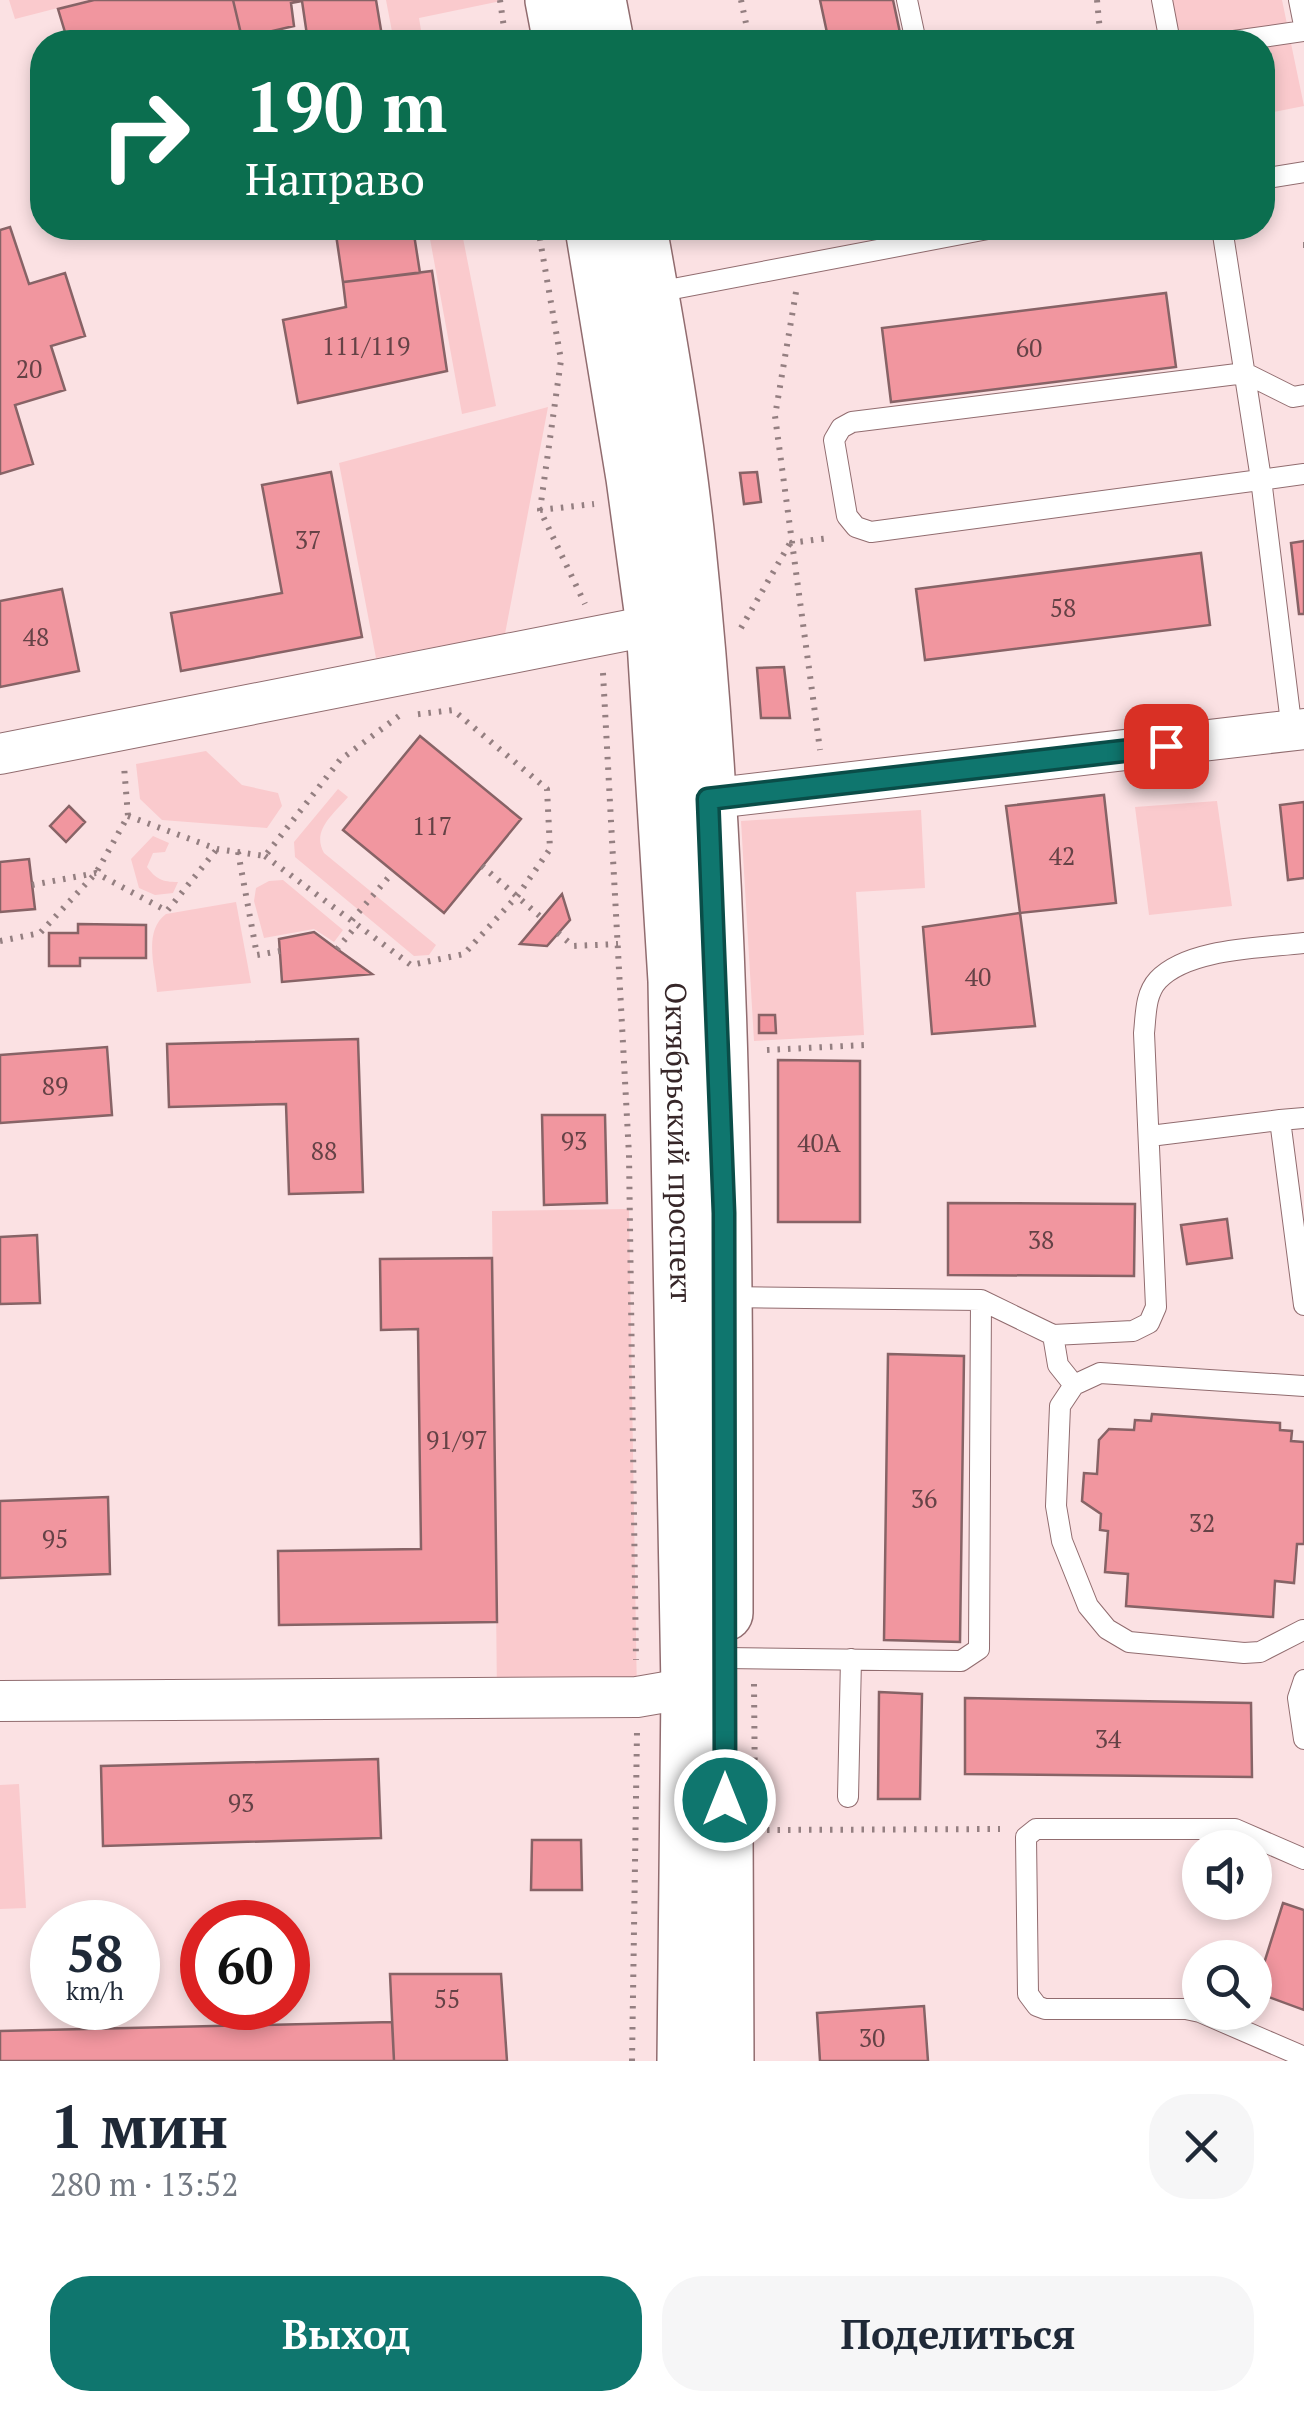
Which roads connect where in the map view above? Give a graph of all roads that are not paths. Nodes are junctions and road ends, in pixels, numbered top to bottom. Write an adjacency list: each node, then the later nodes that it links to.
1 (553, 0): 7 (main road)
2 (598, 0): 8 (main road)
3 (906, 0): 9 (lane)
4 (1162, 0): 10 (lane)
5 (1298, 0): 6 (lane)
6 (1304, 28): 11 (lane)
7 (559, 30)
8 (604, 30)
9 (913, 30)
10 (1168, 30)
11 (1275, 33)
12 (1304, 172): 13 (lane)
13 (1275, 177)
14 (595, 240): 23 (main road, Октябрьский проспект)
15 (640, 240): 18 (main road, Октябрьский проспект)
16 (917, 240): 18 (lane)
17 (1224, 240): 19 (lane)
18 (650, 293): 26 (main road, Октябрьский проспект)
19 (1246, 373): 20 (lane); 22 (lane); 22 (lane)
20 (1304, 395)
21 (1304, 474): 22 (lane)
22 (1261, 478): 24 (lane)
23 (654, 625): 25 (street); 41 (main road, Октябрьский проспект)
24 (1298, 730): 26 (street)
25 (0, 754)
26 (708, 799): 31 (main road, Октябрьский проспект)
27 (1304, 943): 30 (lane)
28 (1304, 1118): 29 (lane)
29 (1280, 1120): 30 (lane); 33 (lane)
30 (1150, 1136): 34 (lane)
31 (724, 1297): 32 (lane); 41 (main road, Октябрьский проспект)
32 (981, 1300): 34 (lane); 39 (lane)
33 (1304, 1305)
34 (1053, 1335): 35 (lane)
35 (1074, 1385): 36 (lane); 37 (lane)
36 (1304, 1386)
37 (1303, 1630): 38 (lane)
38 (1304, 1639)
39 (851, 1659): 41 (lane); 44 (lane)
40 (1304, 1680): 43 (lane)
41 (684, 1681): 42 (street); 49 (main road, Октябрьский проспект); 50 (main road, Октябрьский проспект)
42 (0, 1701)
43 (1304, 1740)
44 (848, 1797)
45 (1304, 1859): 46 (lane)
46 (1182, 2009)
47 (1242, 2030): 48 (lane)
48 (1304, 2057)
49 (685, 2061)
50 (726, 2061)

